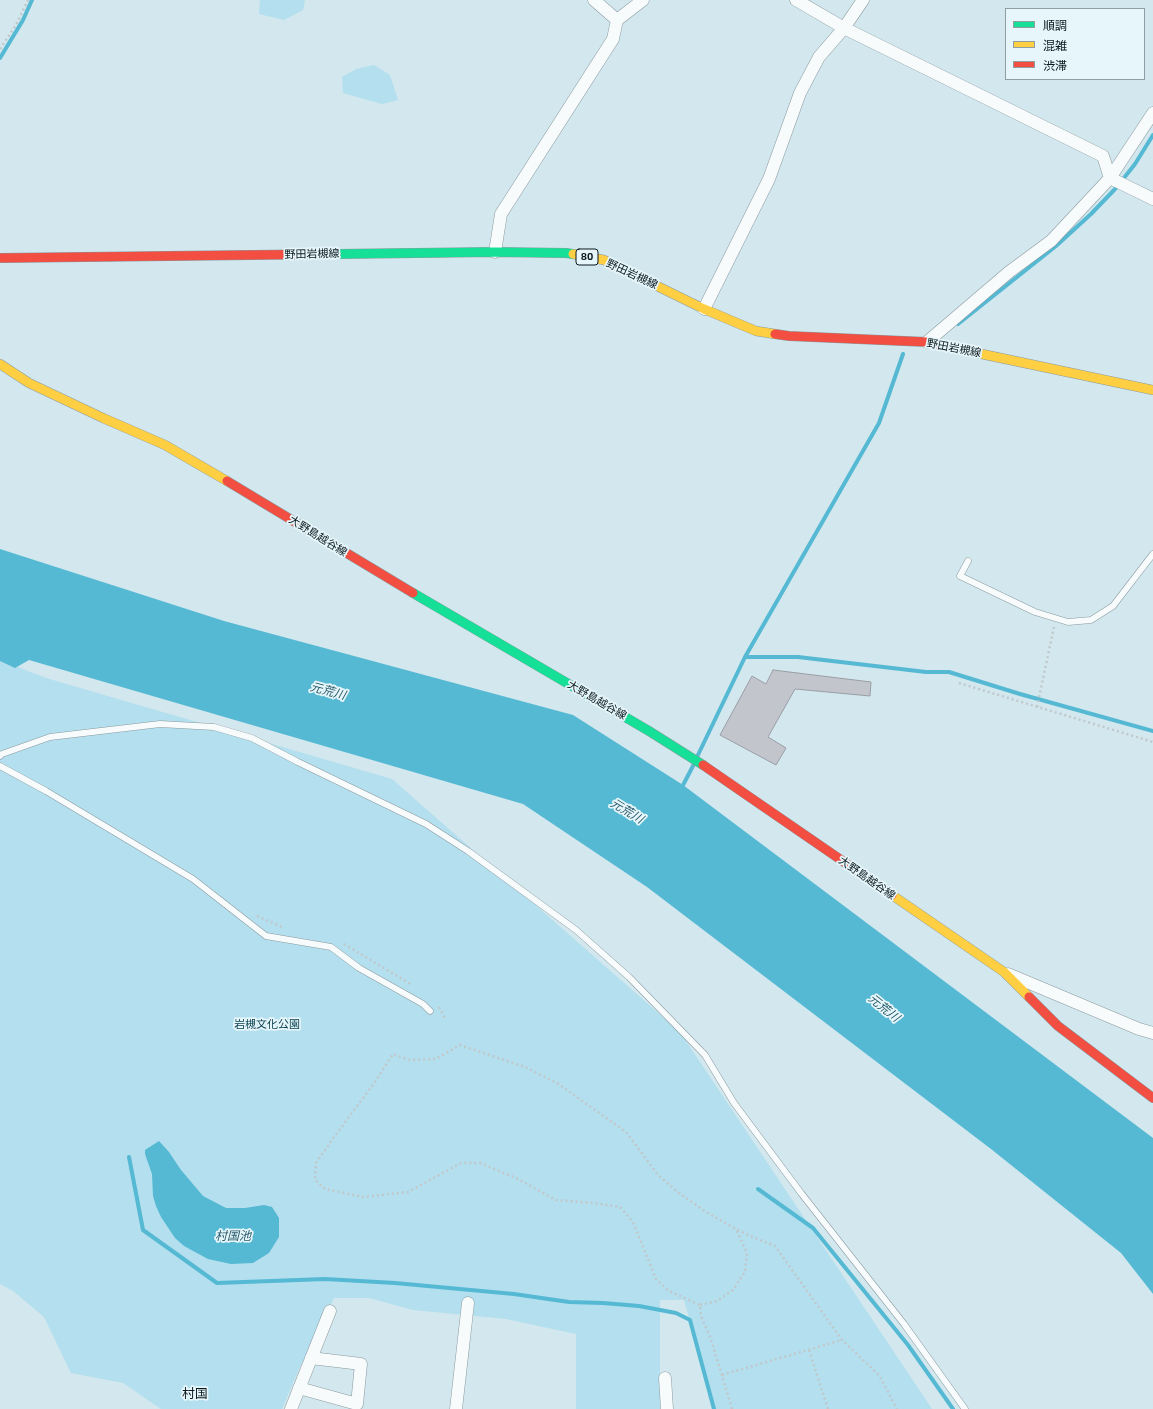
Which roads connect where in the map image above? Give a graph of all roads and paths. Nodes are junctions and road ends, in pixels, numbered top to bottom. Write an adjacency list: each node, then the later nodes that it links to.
1 (28, 0): 8 (path)
2 (594, 0): 6 (street)
3 (643, 0): 6 (street)
4 (796, 0): 7 (street)
5 (863, 0): 7 (street)
6 (617, 20): 12 (street)
7 (844, 28): 10 (street); 14 (street)
8 (0, 49)
9 (1153, 113): 10 (street)
10 (1111, 178): 11 (street); 15 (street)
11 (1153, 200)
12 (495, 252): 13 (main road, 野田岩槻線 / 80); 14 (main road, 野田岩槻線 / 80)
13 (0, 258)
14 (704, 309): 15 (main road, 野田岩槻線 / 80)
15 (927, 342): 17 (main road, 野田岩槻線 / 80)
16 (0, 364): 29 (main road, 大野島越谷線)
17 (1153, 390)
18 (1153, 554): 20 (lane)
19 (968, 561): 20 (lane)
20 (1056, 618): 22 (path)
21 (958, 683): 22 (path)
22 (1037, 707): 23 (path)
23 (1153, 742)
24 (0, 756): 52 (lane)
25 (0, 766): 32 (lane)
26 (252, 914): 27 (path)
27 (287, 930)
28 (340, 943): 30 (path)
29 (1004, 972): 34 (street); 35 (main road, 大野島越谷線)
30 (414, 987)
31 (436, 1004): 33 (path)
32 (430, 1011)
33 (445, 1018)
34 (1153, 1034)
35 (1153, 1098)
36 (736, 1229): 38 (path); 38 (path); 40 (path)
37 (468, 1303): 47 (street)
38 (700, 1304): 43 (path)
39 (330, 1311): 42 (street)
40 (842, 1340): 41 (path); 51 (path)
41 (809, 1350): 43 (path); 50 (path)
42 (311, 1358): 45 (street); 45 (street)
43 (722, 1375): 49 (path)
44 (665, 1378): 48 (street)
45 (299, 1388): 46 (street)
46 (291, 1409)
47 (456, 1409)
48 (667, 1409)
49 (732, 1409)
50 (828, 1409)
51 (897, 1409)
52 (965, 1409)

